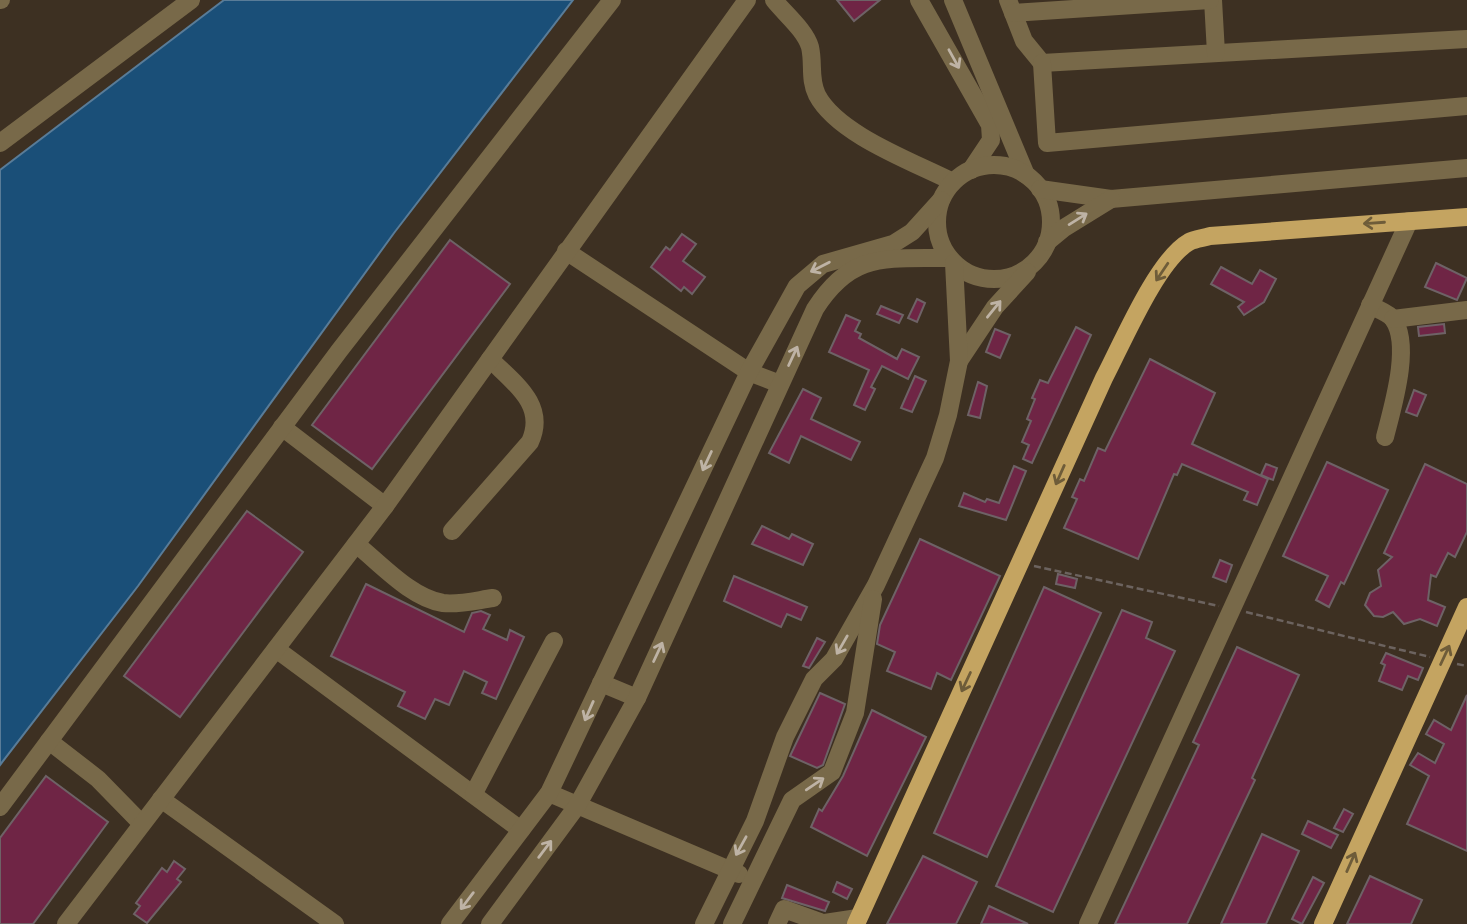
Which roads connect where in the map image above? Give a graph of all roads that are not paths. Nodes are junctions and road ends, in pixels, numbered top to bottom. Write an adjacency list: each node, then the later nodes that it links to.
1 (191, 0): 13 (street)
2 (612, 0): 34 (street)
3 (747, 0): 24 (street)
4 (774, 0): 17 (street)
5 (919, 0): 15 (street, one-way to 15)
6 (953, 0): 16 (street)
7 (1212, 0): 8 (street); 10 (street)
8 (1011, 7): 11 (street)
9 (1467, 39): 10 (street)
10 (1216, 52): 11 (street)
11 (1042, 63): 12 (street)
12 (1467, 106)
13 (0, 143)
14 (1467, 168): 19 (street)
15 (971, 170): 16 (street); 17 (street)
16 (1026, 175): 18 (street)
17 (953, 182): 20 (street)
18 (1040, 189): 19 (street); 23 (street)
19 (1111, 199): 23 (street, one-way to 19)
20 (941, 200): 25 (street); 32 (street, one-way to 32)
21 (1467, 217): 22 (main road)
22 (1409, 221): 27 (street); 56 (main road, one-way to 56)
23 (1047, 242): 26 (street)
24 (566, 251): 30 (street); 32 (street)
25 (951, 261): 26 (street); 31 (street); 33 (street, one-way to 25)
26 (1034, 262): 31 (street, one-way to 26)
27 (1370, 305): 29 (street); 65 (street)
28 (1467, 310): 29 (street)
29 (1393, 319): 35 (street)
30 (490, 359): 36 (street); 37 (street)
31 (959, 361): 39 (street)
32 (749, 372): 33 (street); 44 (street, one-way to 44)
33 (780, 384): 45 (street, one-way to 33)
34 (282, 427): 36 (street); 46 (street)
35 (1385, 437)
36 (385, 506): 38 (street)
37 (452, 531)
38 (356, 544): 40 (street); 43 (street)
39 (876, 585): 54 (street, one-way to 54); 55 (street, one-way to 39)
40 (493, 598)
41 (1467, 607): 66 (main road, one-way to 41)
42 (554, 642): 47 (street)
43 (276, 649): 47 (street); 49 (street)
44 (601, 683): 45 (street); 48 (street, one-way to 48)
45 (637, 698): 50 (street)
46 (49, 741): 51 (street); 52 (street)
47 (474, 793): 53 (street)
48 (549, 793): 50 (street); 53 (street)
49 (161, 799): 52 (street); 59 (street)
50 (577, 806): 54 (street); 61 (street, one-way to 50)
51 (0, 807)
52 (142, 823): 58 (street)
53 (521, 830): 60 (street, one-way to 60)
54 (729, 870): 55 (street); 62 (street)
55 (752, 879): 63 (street)
56 (857, 921): 57 (street)
57 (819, 923): 64 (street)
58 (66, 924)
59 (335, 924)
60 (450, 924)
61 (490, 924)
62 (704, 924)
63 (732, 924)
64 (776, 924)
65 (1088, 924)
66 (1323, 924)

